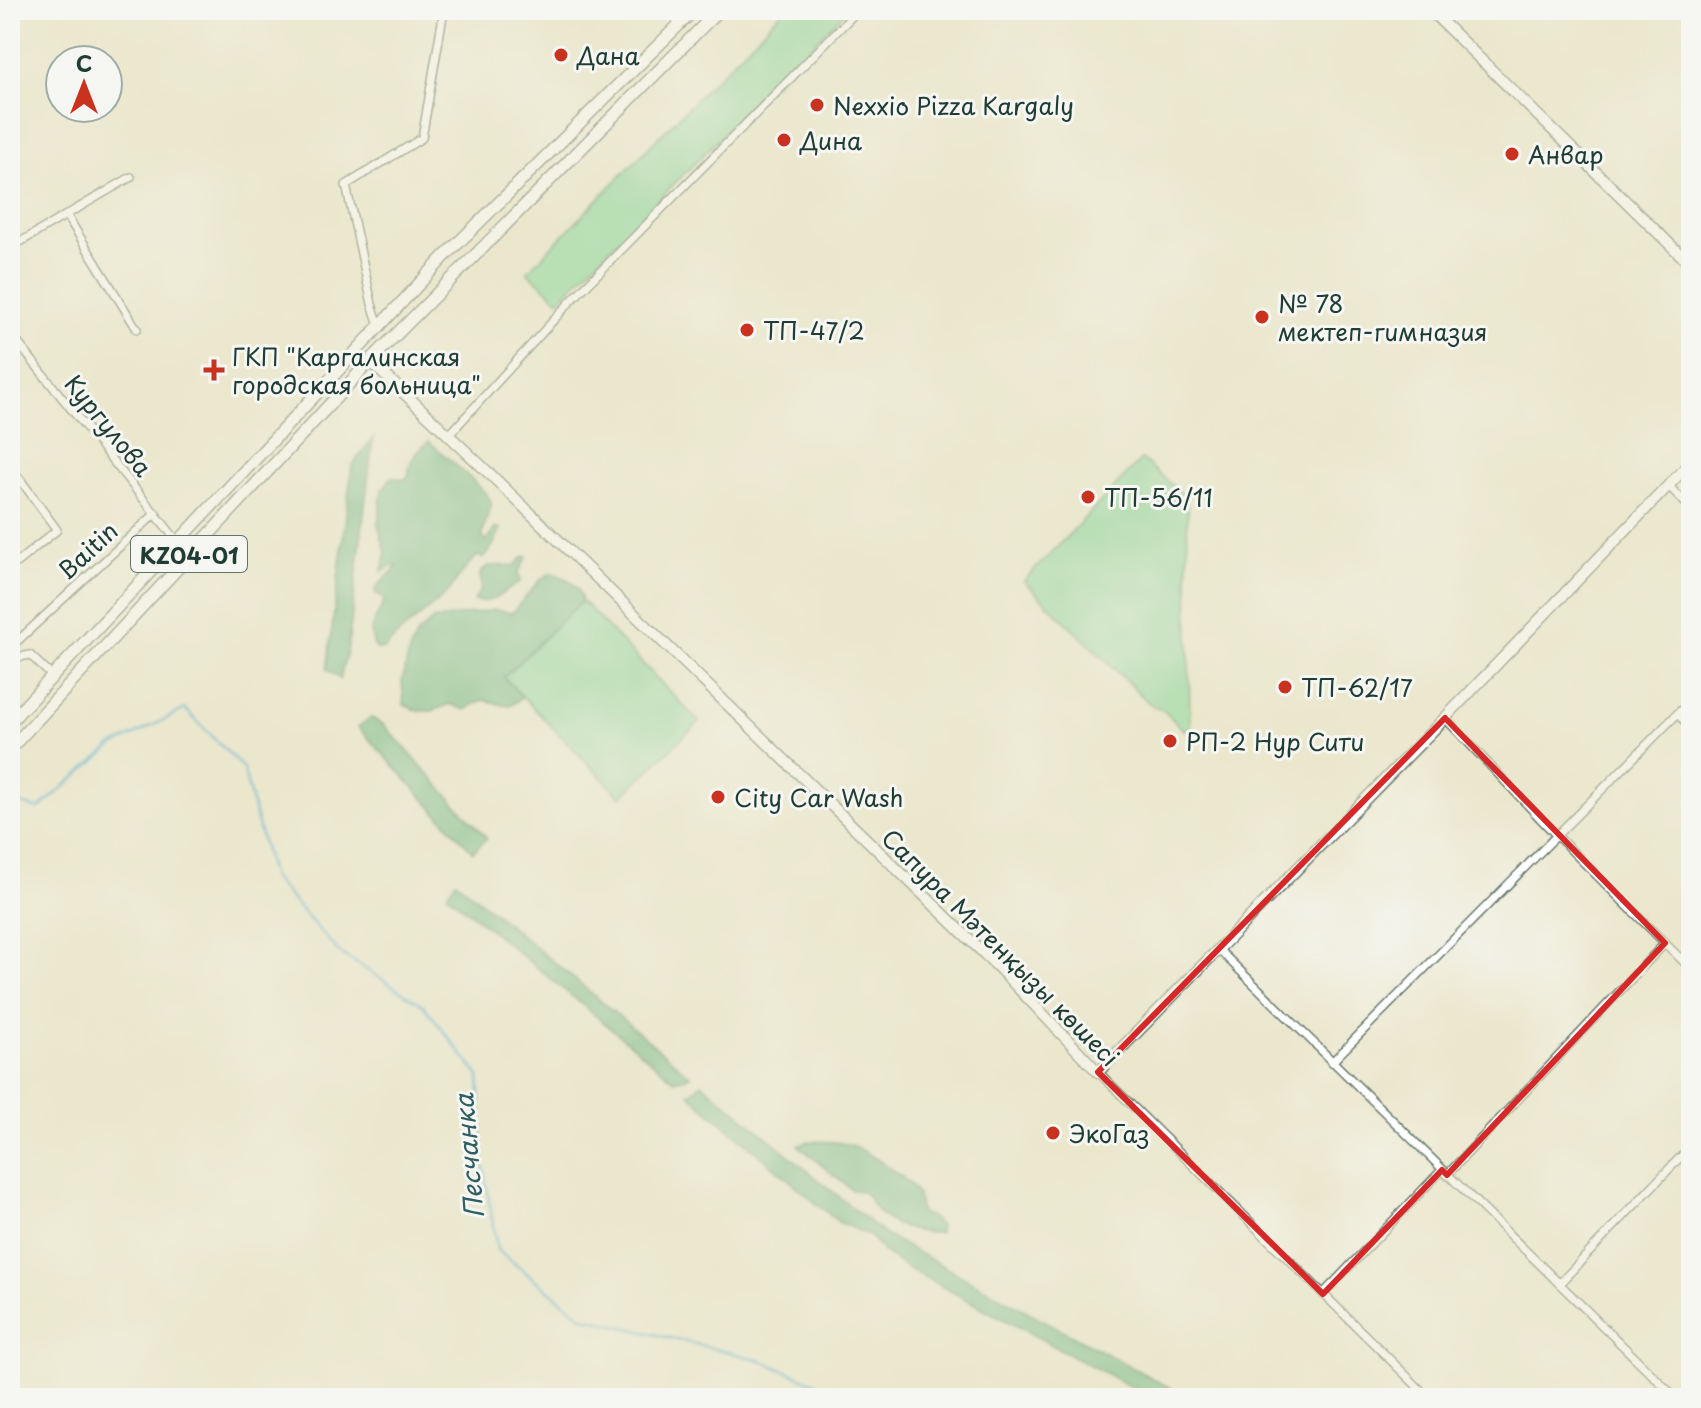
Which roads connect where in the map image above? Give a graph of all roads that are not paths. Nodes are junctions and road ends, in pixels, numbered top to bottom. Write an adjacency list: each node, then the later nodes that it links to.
1 (444, 10): 12 (street)
2 (694, 10): 9 (main road, KZ04-01)
3 (719, 10): 11 (main road, KZ04-01)
4 (858, 10): 17 (street)
5 (1430, 10): 10 (street)
6 (131, 177): 7 (street)
7 (67, 216): 8 (street); 13 (street)
8 (10, 248)
9 (446, 255): 11 (main road); 12 (main road, KZ04-01)
10 (1691, 265)
11 (459, 269): 16 (main road, KZ04-01)
12 (379, 325): 15 (main road, KZ04-01)
13 (137, 329)
14 (10, 333): 22 (street, Кургулова)
15 (357, 349): 16 (main road); 23 (main road, KZ04-01)
16 (370, 361): 17 (street, Сапура Мәтенқызы көшесі); 24 (main road, KZ04-01)
17 (448, 436): 40 (street, Сапура Мәтенқызы көшесі)
18 (1691, 462): 20 (street)
19 (10, 480): 25 (street, Baitin)
20 (1668, 485): 21 (street); 31 (street)
21 (1691, 509)
22 (156, 513): 23 (street, Кургулова); 26 (street, Baitin)
23 (178, 542): 24 (street); 28 (main road, KZ04-01)
24 (193, 550): 34 (main road, KZ04-01)
25 (10, 568)
26 (10, 648)
27 (10, 659): 28 (street)
28 (53, 677): 32 (main road, KZ04-01)
29 (1691, 700): 30 (street)
30 (1677, 714): 33 (street); 35 (street)
31 (1445, 718): 35 (street); 37 (street)
32 (10, 722)
33 (1691, 727)
34 (10, 749)
35 (1557, 836): 36 (street); 39 (street)
36 (1665, 943): 38 (street); 42 (street)
37 (1219, 950): 39 (street); 40 (street)
38 (1691, 969)
39 (1332, 1062): 42 (street)
40 (1098, 1072): 44 (street, Сапура Мәтенқызы көшесі)
41 (1691, 1146): 43 (street)
42 (1445, 1172): 43 (street); 44 (street)
43 (1559, 1284): 47 (street)
44 (1323, 1294): 46 (street, Сапура Мәтенқызы көшесі)
45 (1691, 1388): 47 (street)
46 (1429, 1398)
47 (1679, 1398)

